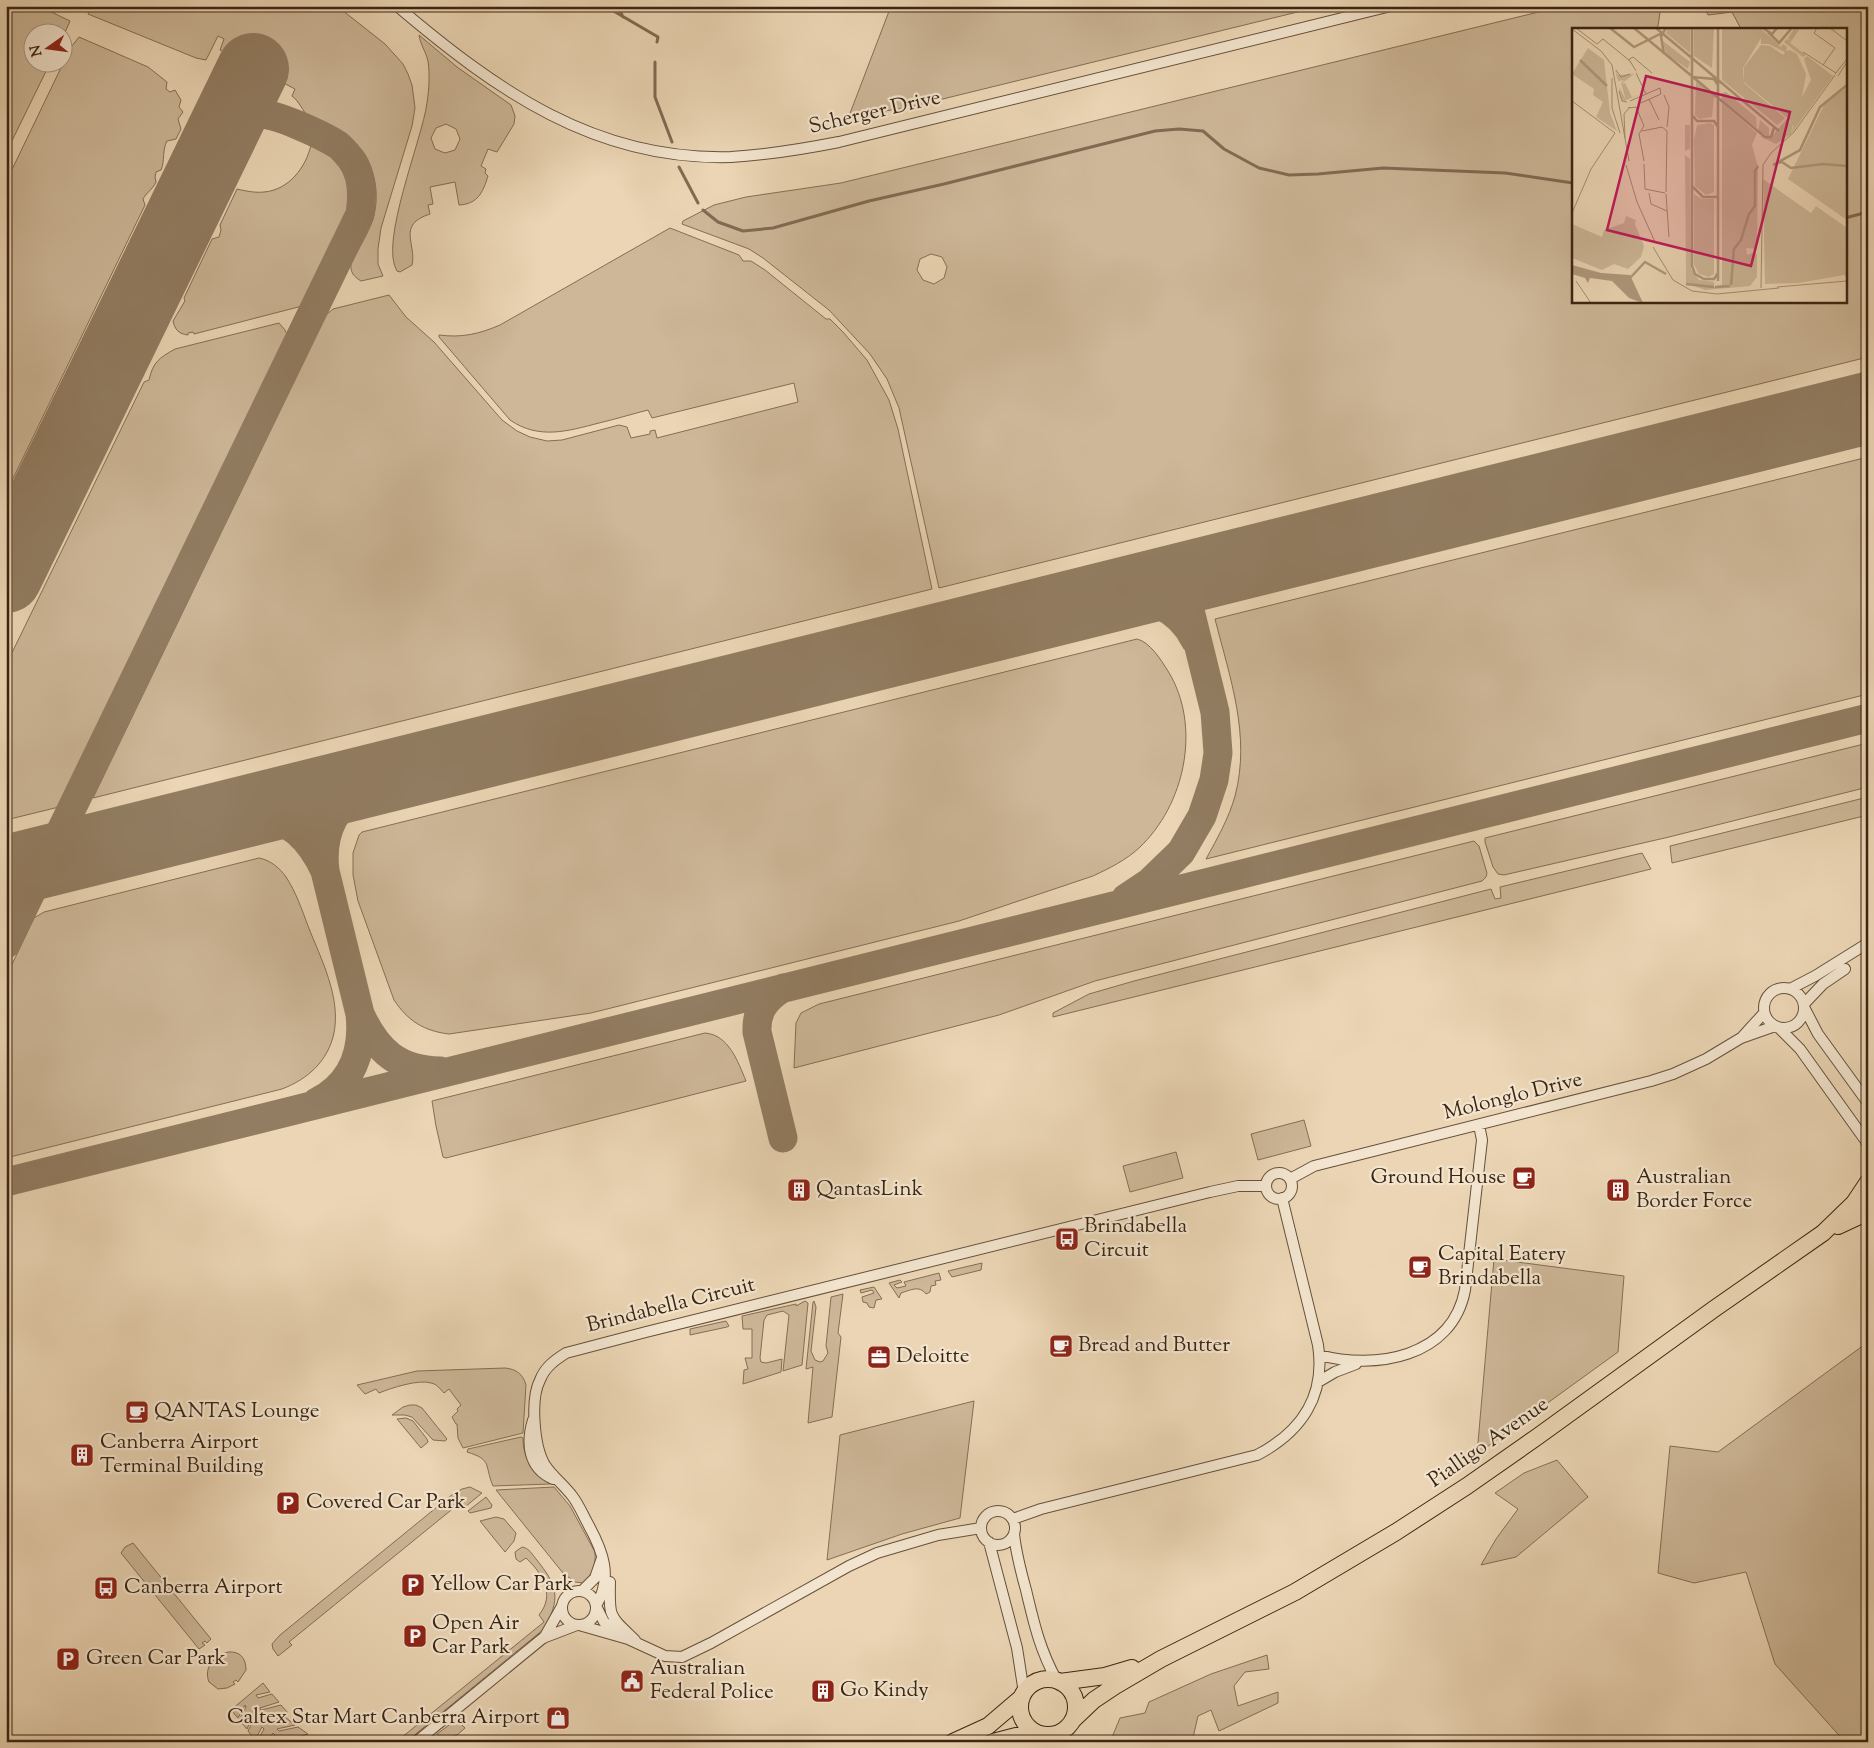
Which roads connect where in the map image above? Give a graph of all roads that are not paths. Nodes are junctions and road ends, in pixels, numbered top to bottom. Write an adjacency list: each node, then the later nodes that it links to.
1 (397, 6): 2 (street, Scherger Drive)
2 (1391, 6)
3 (1868, 943): 5 (street)
4 (1845, 969): 6 (street)
5 (1790, 989): 6 (street); 7 (street)
6 (1804, 1005): 8 (street); 10 (street)
7 (1764, 1013): 8 (street); 9 (street, Molonglo Drive)
8 (1776, 1027): 9 (street, Molonglo Drive); 12 (street)
9 (1741, 1038): 11 (street, Molonglo Drive)
10 (1868, 1103)
11 (1479, 1125): 13 (street, Molonglo Drive); 20 (street)
12 (1868, 1144)
13 (1290, 1180): 15 (street); 16 (street)
14 (1868, 1182): 18 (main road, Pialligo Avenue)
15 (1266, 1186): 16 (street); 26 (street, Brindabella Circuit)
16 (1282, 1198): 19 (street)
17 (1868, 1212): 18 (main road, Pialligo Avenue)
18 (1823, 1232): 34 (main road, Pialligo Avenue)
19 (1319, 1355): 20 (street); 21 (street)
20 (1364, 1361): 21 (street)
21 (1318, 1382): 22 (street)
22 (1013, 1519): 23 (street); 24 (street)
23 (981, 1528): 25 (street); 33 (street)
24 (1014, 1534): 25 (street); 35 (street)
25 (989, 1542): 36 (street)
26 (603, 1555): 27 (street); 29 (street, Brindabella Circuit); 33 (street)
27 (582, 1591): 28 (street); 29 (street)
28 (562, 1606): 30 (street); 31 (street)
29 (596, 1607): 30 (street); 32 (street)
30 (578, 1625): 31 (street); 32 (street)
31 (543, 1638): 39 (street)
32 (628, 1639): 33 (street)
33 (640, 1645)
34 (1161, 1659): 35 (main road, Pialligo Avenue); 37 (main road, Pialligo Avenue)
35 (1059, 1681): 36 (main road); 37 (main road)
36 (1023, 1695): 38 (main road); 40 (main road)
37 (1074, 1718): 38 (main road)
38 (1044, 1735): 41 (main road)
39 (416, 1742)
40 (953, 1742)
41 (993, 1742)

